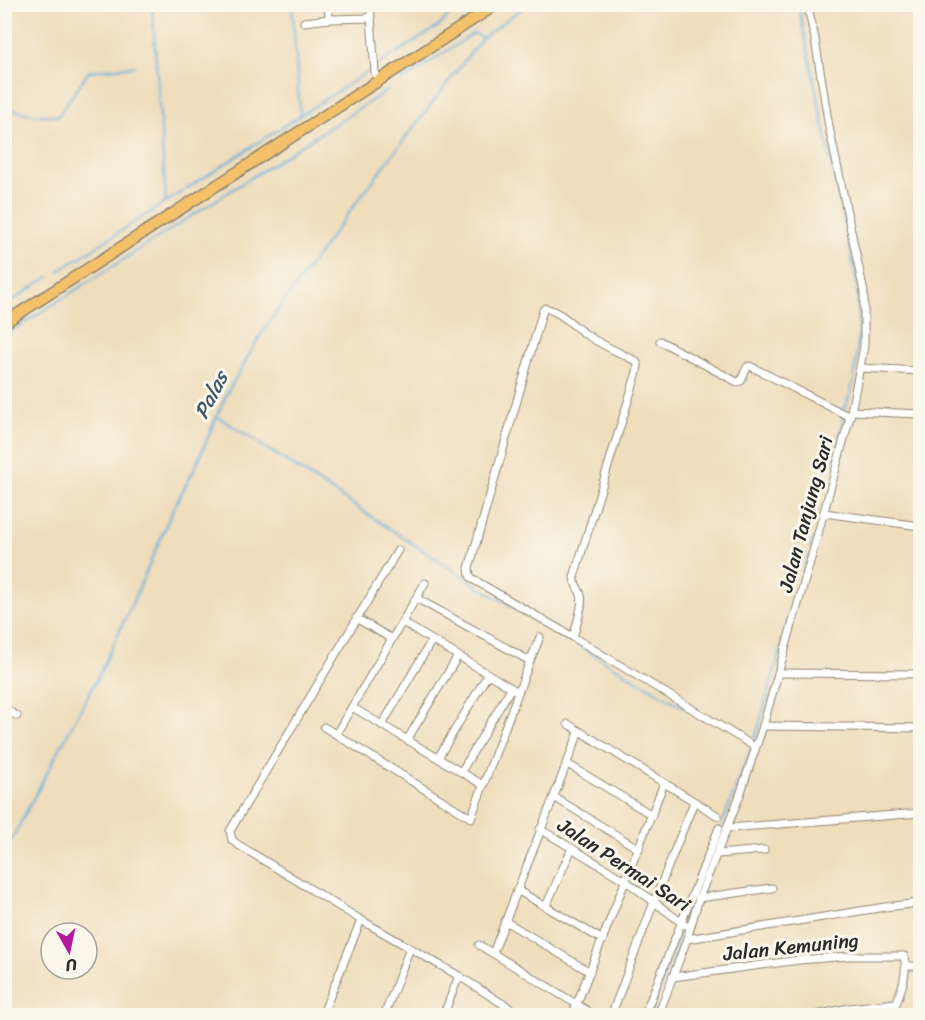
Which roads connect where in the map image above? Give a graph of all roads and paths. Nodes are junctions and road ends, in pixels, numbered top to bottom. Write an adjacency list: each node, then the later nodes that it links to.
1 (328, 4): 6 (street)
2 (370, 4): 5 (street)
3 (497, 4): 8 (main road)
4 (807, 4): 11 (street, Jalan Tanjung Sari)
5 (371, 18): 6 (street); 8 (street)
6 (329, 19): 7 (street)
7 (304, 22)
8 (379, 81): 9 (main road)
9 (4, 323)
10 (660, 341): 13 (street)
11 (861, 368): 12 (street); 13 (street, Jalan Tanjung Sari)
12 (921, 371)
13 (851, 414): 14 (street); 15 (street, Jalan Tanjung Sari)
14 (921, 414)
15 (824, 513): 16 (street); 28 (street, Jalan Tanjung Sari)
16 (921, 526)
17 (398, 550): 20 (street)
18 (424, 583): 19 (street)
19 (416, 598): 21 (street); 27 (street)
20 (356, 618): 24 (street); 68 (street)
21 (402, 622): 24 (street); 25 (street)
22 (540, 637): 27 (street)
23 (573, 637): 23 (street); 43 (street)
24 (392, 639): 32 (street)
25 (432, 640): 26 (street); 36 (street)
26 (458, 656): 29 (street); 42 (street)
27 (530, 661): 31 (street)
28 (778, 673): 30 (street); 37 (street, Jalan Tanjung Sari)
29 (488, 674): 31 (street); 44 (street)
30 (921, 674)
31 (515, 690): 46 (street); 48 (street)
32 (352, 707): 36 (street); 41 (street)
33 (4, 708): 34 (street)
34 (18, 717)
35 (568, 724): 40 (street)
36 (382, 725): 42 (street)
37 (763, 726): 39 (street); 43 (street, Jalan Tanjung Sari)
38 (324, 727): 41 (street)
39 (921, 728)
40 (579, 732): 45 (street); 47 (street)
41 (336, 734): 48 (street)
42 (407, 740): 44 (street)
43 (753, 745): 55 (street, Jalan Tanjung Sari)
44 (438, 758): 46 (street)
45 (566, 763): 49 (street); 52 (street)
46 (461, 772): 48 (street)
47 (664, 783): 50 (street); 52 (street)
48 (483, 785)
49 (554, 796): 56 (street); 58 (street)
50 (694, 802): 53 (street); 65 (street)
51 (921, 813): 55 (street)
52 (652, 815): 58 (street)
53 (718, 816)
54 (719, 828): 59 (street)
55 (728, 828): 59 (street, Jalan Tanjung Sari)
56 (540, 829): 57 (street, Jalan Permai Sari); 63 (street)
57 (572, 848): 61 (street, Jalan Permai Sari); 67 (street)
58 (639, 849): 61 (street)
59 (716, 850): 60 (street); 64 (street, Jalan Tanjung Sari); 70 (street)
60 (764, 850)
61 (626, 881): 65 (street, Jalan Permai Sari); 72 (street)
62 (772, 888): 64 (street)
63 (517, 890): 67 (street); 69 (street)
64 (699, 898): 70 (street, Jalan Tanjung Sari)
65 (654, 902): 70 (street, Jalan Permai Sari); 91 (street)
66 (921, 903): 71 (street)
67 (546, 906): 72 (street)
68 (361, 920): 74 (street); 84 (street)
69 (505, 921): 75 (street); 78 (street)
70 (686, 925): 71 (street, Jalan Tanjung Sari); 92 (street)
71 (687, 939): 80 (street, Jalan Tanjung Sari)
72 (603, 940): 78 (street)
73 (479, 945): 75 (street)
74 (410, 948): 79 (street); 85 (street)
75 (493, 953): 83 (street)
76 (907, 966): 77 (street); 80 (street, Jalan Kemuning); 81 (street)
77 (921, 966)
78 (590, 972): 83 (street)
79 (459, 976): 82 (street); 86 (street)
80 (673, 977): 93 (street, Jalan Tanjung Sari)
81 (896, 1003): 94 (street); 95 (street)
82 (505, 1004): 87 (street); 88 (street)
83 (578, 1004): 89 (street); 90 (street)
84 (322, 1016)
85 (384, 1016)
86 (443, 1016)
87 (501, 1016)
88 (522, 1016)
89 (572, 1016)
90 (596, 1016)
91 (611, 1016)
92 (644, 1016)
93 (658, 1016)
94 (812, 1016)
95 (892, 1016)

